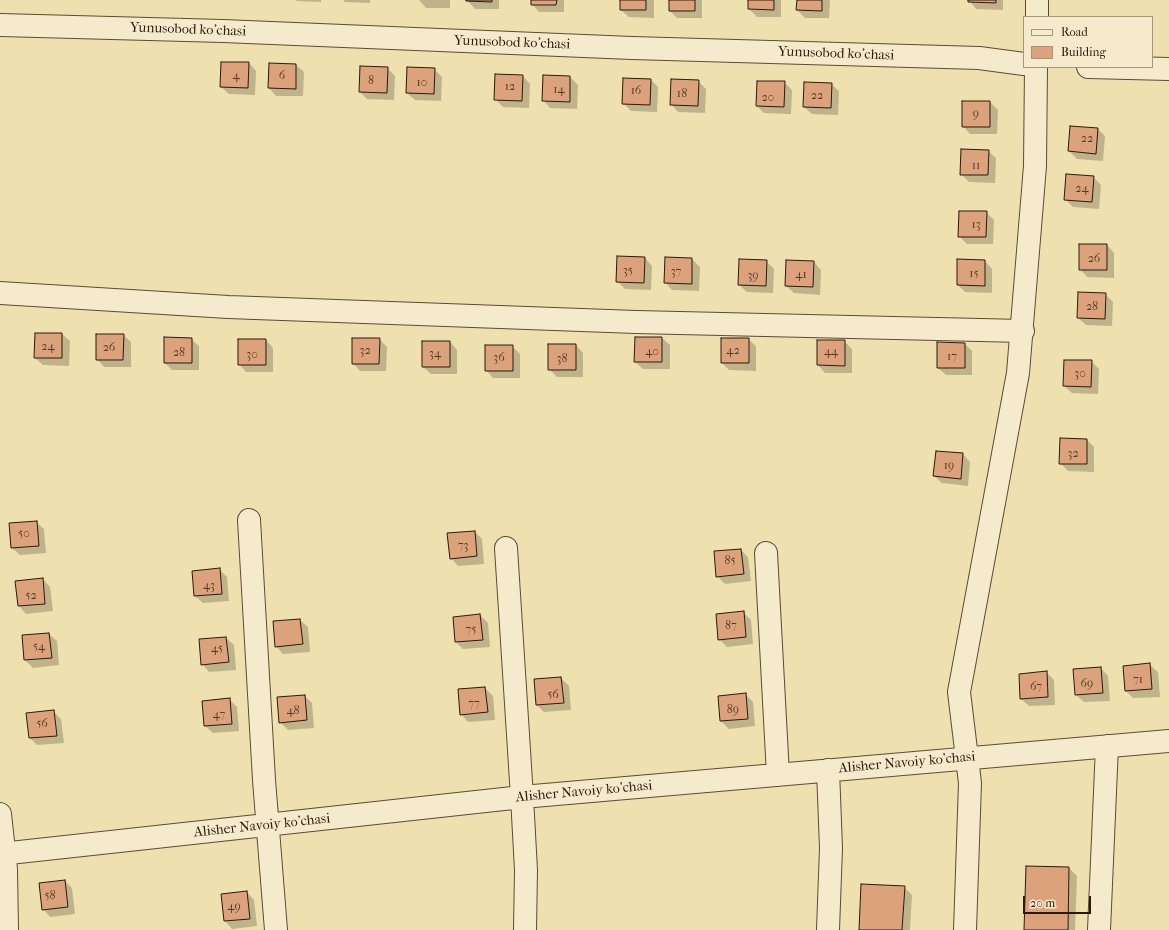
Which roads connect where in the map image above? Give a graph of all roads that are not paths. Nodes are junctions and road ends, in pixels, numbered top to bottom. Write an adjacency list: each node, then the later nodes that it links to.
1 (1037, 0): 2 (street)
2 (1037, 16)
3 (0, 25): 4 (street, Yunusobod ko'chasi)
4 (1023, 64)
5 (1036, 68): 9 (street)
6 (1128, 68): 7 (street)
7 (1169, 69)
8 (0, 292): 9 (street)
9 (1022, 331): 15 (street)
10 (249, 520): 20 (street)
11 (506, 548): 18 (street)
12 (766, 553): 17 (street)
13 (1169, 741): 14 (street, Alisher Navoiy ko'chasi)
14 (1107, 746): 15 (street, Alisher Navoiy ko'chasi); 27 (street)
15 (967, 758): 16 (street, Alisher Navoiy ko'chasi); 26 (street)
16 (828, 770): 17 (street, Alisher Navoiy ko'chasi); 25 (street)
17 (778, 775): 18 (street, Alisher Navoiy ko'chasi)
18 (522, 797): 20 (street, Alisher Navoiy ko'chasi); 24 (street)
19 (0, 814): 21 (street)
20 (268, 825): 21 (street, Alisher Navoiy ko'chasi); 23 (street)
21 (2, 854): 22 (street)
22 (7, 930)
23 (276, 930)
24 (525, 930)
25 (828, 930)
26 (964, 930)
27 (1099, 930)

